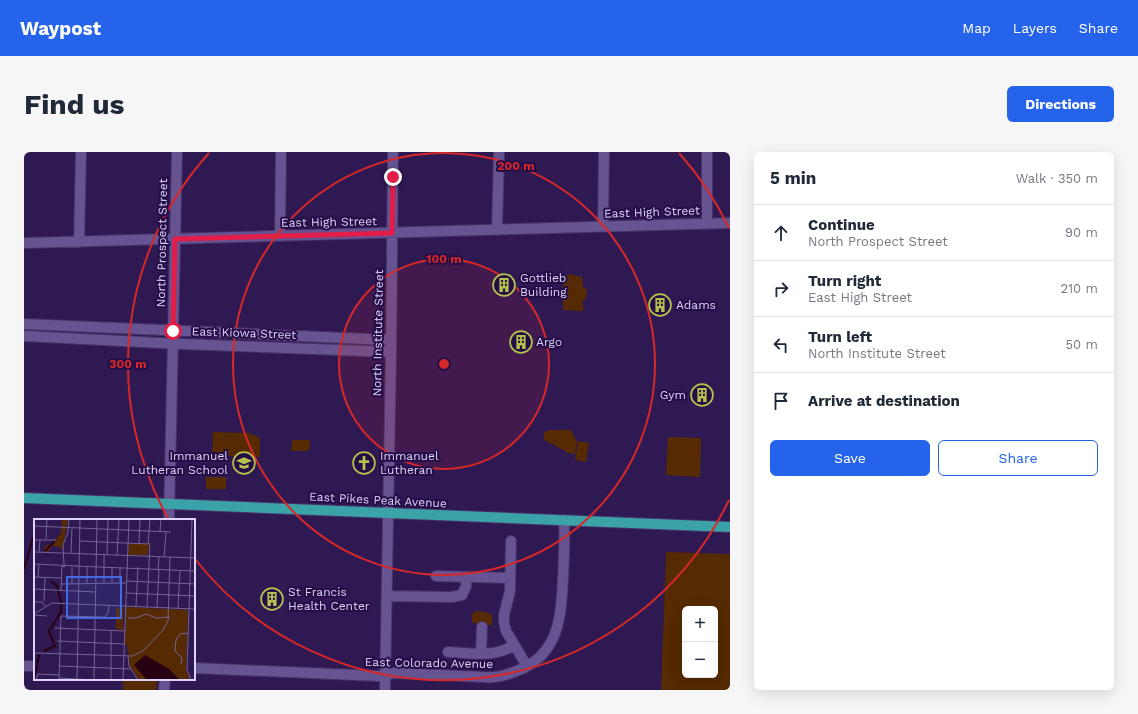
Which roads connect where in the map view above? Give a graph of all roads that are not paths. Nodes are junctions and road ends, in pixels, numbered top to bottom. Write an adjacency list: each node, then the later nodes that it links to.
1 (81, 152): 15 (street)
2 (177, 152): 14 (street, North Prospect Street)
3 (281, 152): 13 (street)
4 (393, 152): 12 (street, North Institute Street)
5 (499, 152): 11 (street)
6 (604, 152): 10 (street)
7 (708, 152): 9 (street)
8 (730, 223): 9 (street, East High Street)
9 (707, 224): 10 (street, East High Street)
10 (603, 227): 11 (street, East High Street)
11 (497, 230): 12 (street, East High Street)
12 (392, 233): 13 (street, East High Street); 20 (street, North Institute Street)
13 (280, 235): 14 (street, East High Street)
14 (175, 239): 15 (street, East High Street); 18 (street, North Prospect Street)
15 (79, 242): 16 (street, East High Street)
16 (24, 243)
17 (24, 324): 18 (street, East Kiowa Street)
18 (173, 331): 20 (street, East Kiowa Street); 21 (street, North Prospect Street)
19 (24, 336): 21 (street, East Kiowa Street)
20 (391, 340): 22 (street, North Institute Street)
21 (173, 344): 22 (street, East Kiowa Street); 24 (street, North Prospect Street)
22 (391, 352): 25 (street, North Institute Street)
23 (24, 498): 24 (main road, East Pikes Peak Avenue)
24 (170, 503): 25 (main road, East Pikes Peak Avenue); 26 (street, North Prospect Street)
25 (388, 513): 27 (main road, East Pikes Peak Avenue); 33 (street, North Institute Street)
26 (169, 519)
27 (564, 520): 28 (main road, East Pikes Peak Avenue); 38 (street, East Colorado Avenue)
28 (730, 527)
29 (511, 541): 32 (street)
30 (436, 576): 31 (street)
31 (466, 577): 32 (street); 33 (street)
32 (510, 578): 35 (street)
33 (387, 596): 40 (street, North Institute Street)
34 (482, 627): 37 (street)
35 (514, 645): 37 (street); 38 (street)
36 (448, 652): 37 (street)
37 (481, 653)
38 (527, 666): 40 (street, East Colorado Avenue)
39 (195, 668): 40 (street, East Colorado Avenue)
40 (385, 674): 43 (street, North Institute Street)
41 (165, 680): 42 (street)
42 (164, 690)
43 (385, 690)

